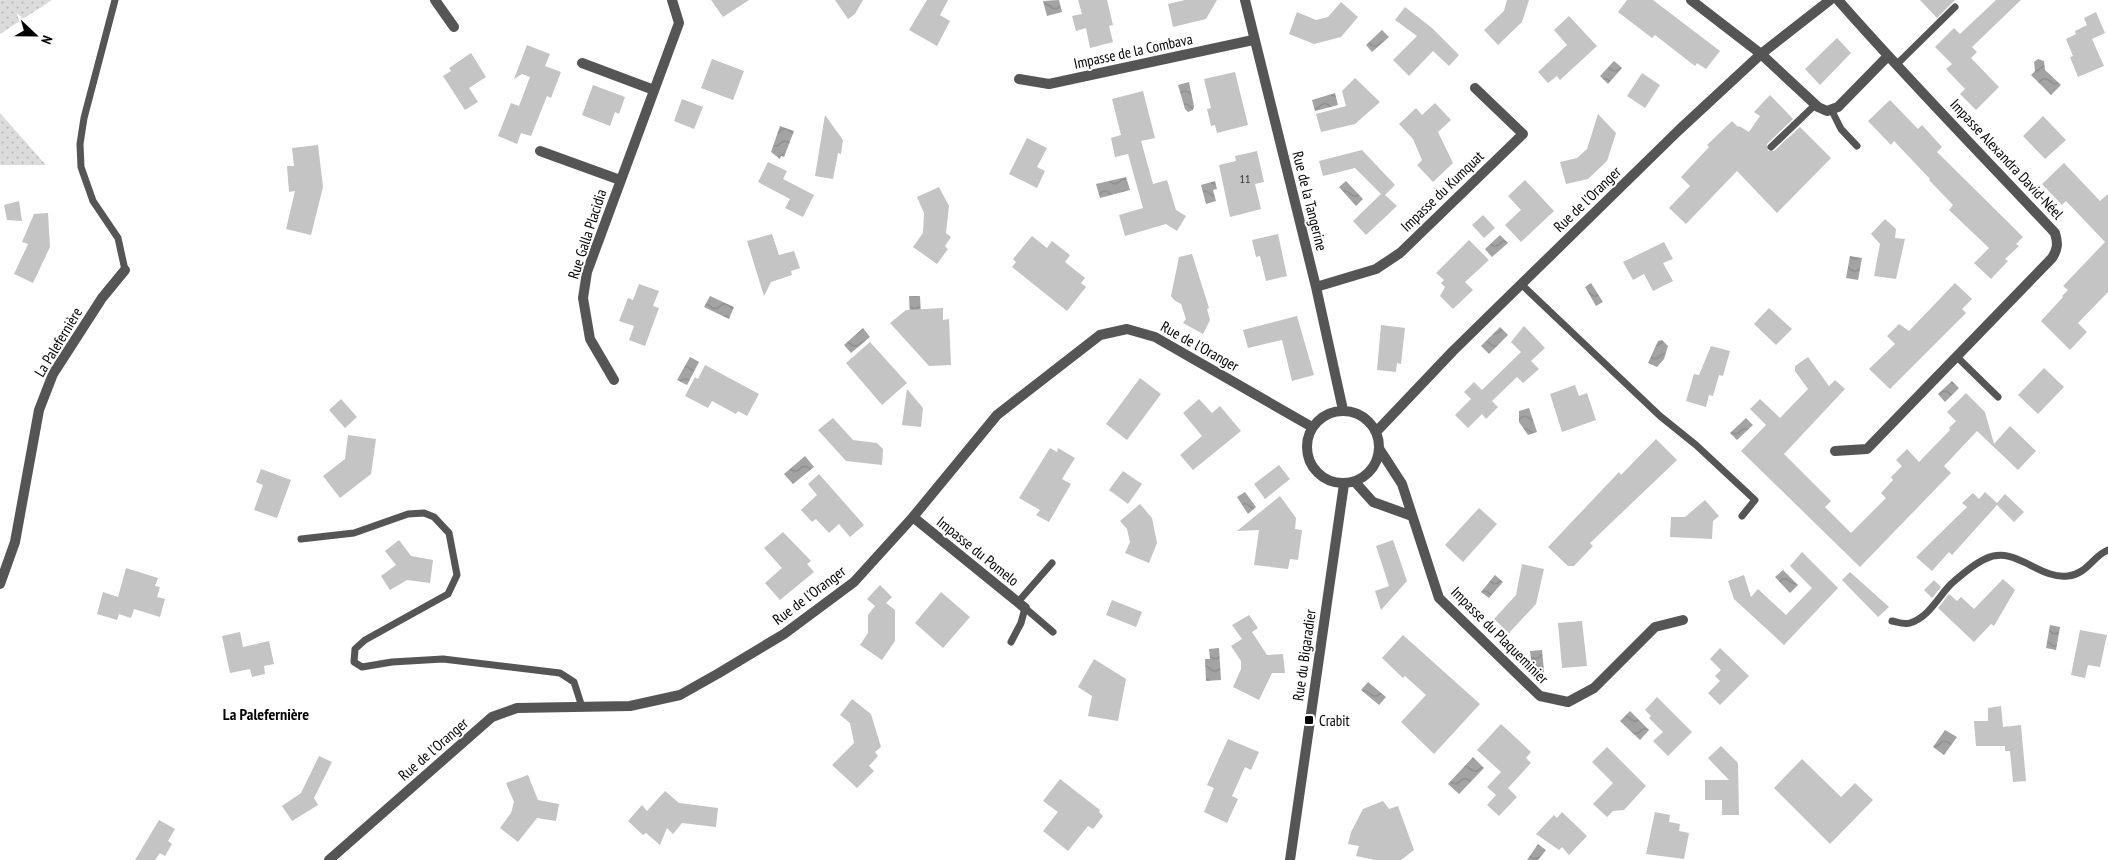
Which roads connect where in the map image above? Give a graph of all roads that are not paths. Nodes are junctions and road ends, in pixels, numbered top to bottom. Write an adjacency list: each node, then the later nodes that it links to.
1 (115, 0): 24 (lane)
2 (435, 0): 9 (street)
3 (672, 0): 17 (street, Rue Galla Placidia)
4 (1245, 0): 10 (street, Rue de la Tangerine)
5 (1691, 0): 11 (street)
6 (1830, 0): 11 (street, Rue de l'Oranger)
7 (1838, 0): 12 (street, Impasse Alexandra David-Néel)
8 (1955, 7): 14 (lane)
9 (454, 26)
10 (1253, 40): 15 (street, Impasse de la Combava); 26 (street, Rue de la Tangerine)
11 (1761, 54): 18 (street); 25 (street, Rue de l'Oranger)
12 (1887, 57): 14 (street, Impasse Alexandra David-Néel); 19 (street)
13 (582, 63): 17 (street)
14 (1896, 66): 27 (street, Impasse Alexandra David-Néel)
15 (1019, 80)
16 (1475, 88): 26 (street, Impasse du Kumquat)
17 (654, 90): 23 (street, Rue Galla Placidia)
18 (1815, 105): 19 (street); 21 (lane)
19 (1831, 109): 20 (lane)
20 (1857, 146)
21 (1771, 147)
22 (540, 151): 23 (street, Rue Galla Placidia)
23 (620, 180): 28 (street, Rue Galla Placidia)
24 (125, 270): 43 (street, La Palefernière)
25 (1521, 284): 32 (street, Rue de l'Oranger); 38 (lane)
26 (1316, 286): 30 (street, Rue de la Tangerine)
27 (1957, 357): 29 (lane); 34 (street, Impasse Alexandra David-Néel)
28 (614, 380)
29 (1998, 397)
30 (1343, 410): 31 (street); 32 (street)
31 (1312, 427): 36 (street); 39 (street, Rue de l'Oranger)
32 (1376, 432): 33 (street)
33 (1380, 450): 35 (street); 37 (street, Impasse du Plaqueminier)
34 (1835, 451)
35 (1355, 482): 36 (street); 37 (street)
36 (1344, 484): 51 (street, Rue du Bigaradier)
37 (1412, 516): 45 (street, Impasse du Plaqueminier)
38 (1742, 516)
39 (912, 517): 44 (street, Impasse du Pomelo); 49 (street, Rue de l'Oranger)
40 (302, 539): 49 (lane)
41 (2108, 550): 46 (lane)
42 (1052, 563): 44 (lane)
43 (0, 584)
44 (1022, 605): 47 (lane); 48 (lane)
45 (1683, 620)
46 (1892, 621)
47 (1052, 632)
48 (1011, 642)
49 (582, 707): 50 (street, Rue de l'Oranger)
50 (328, 860)
51 (1290, 860)

